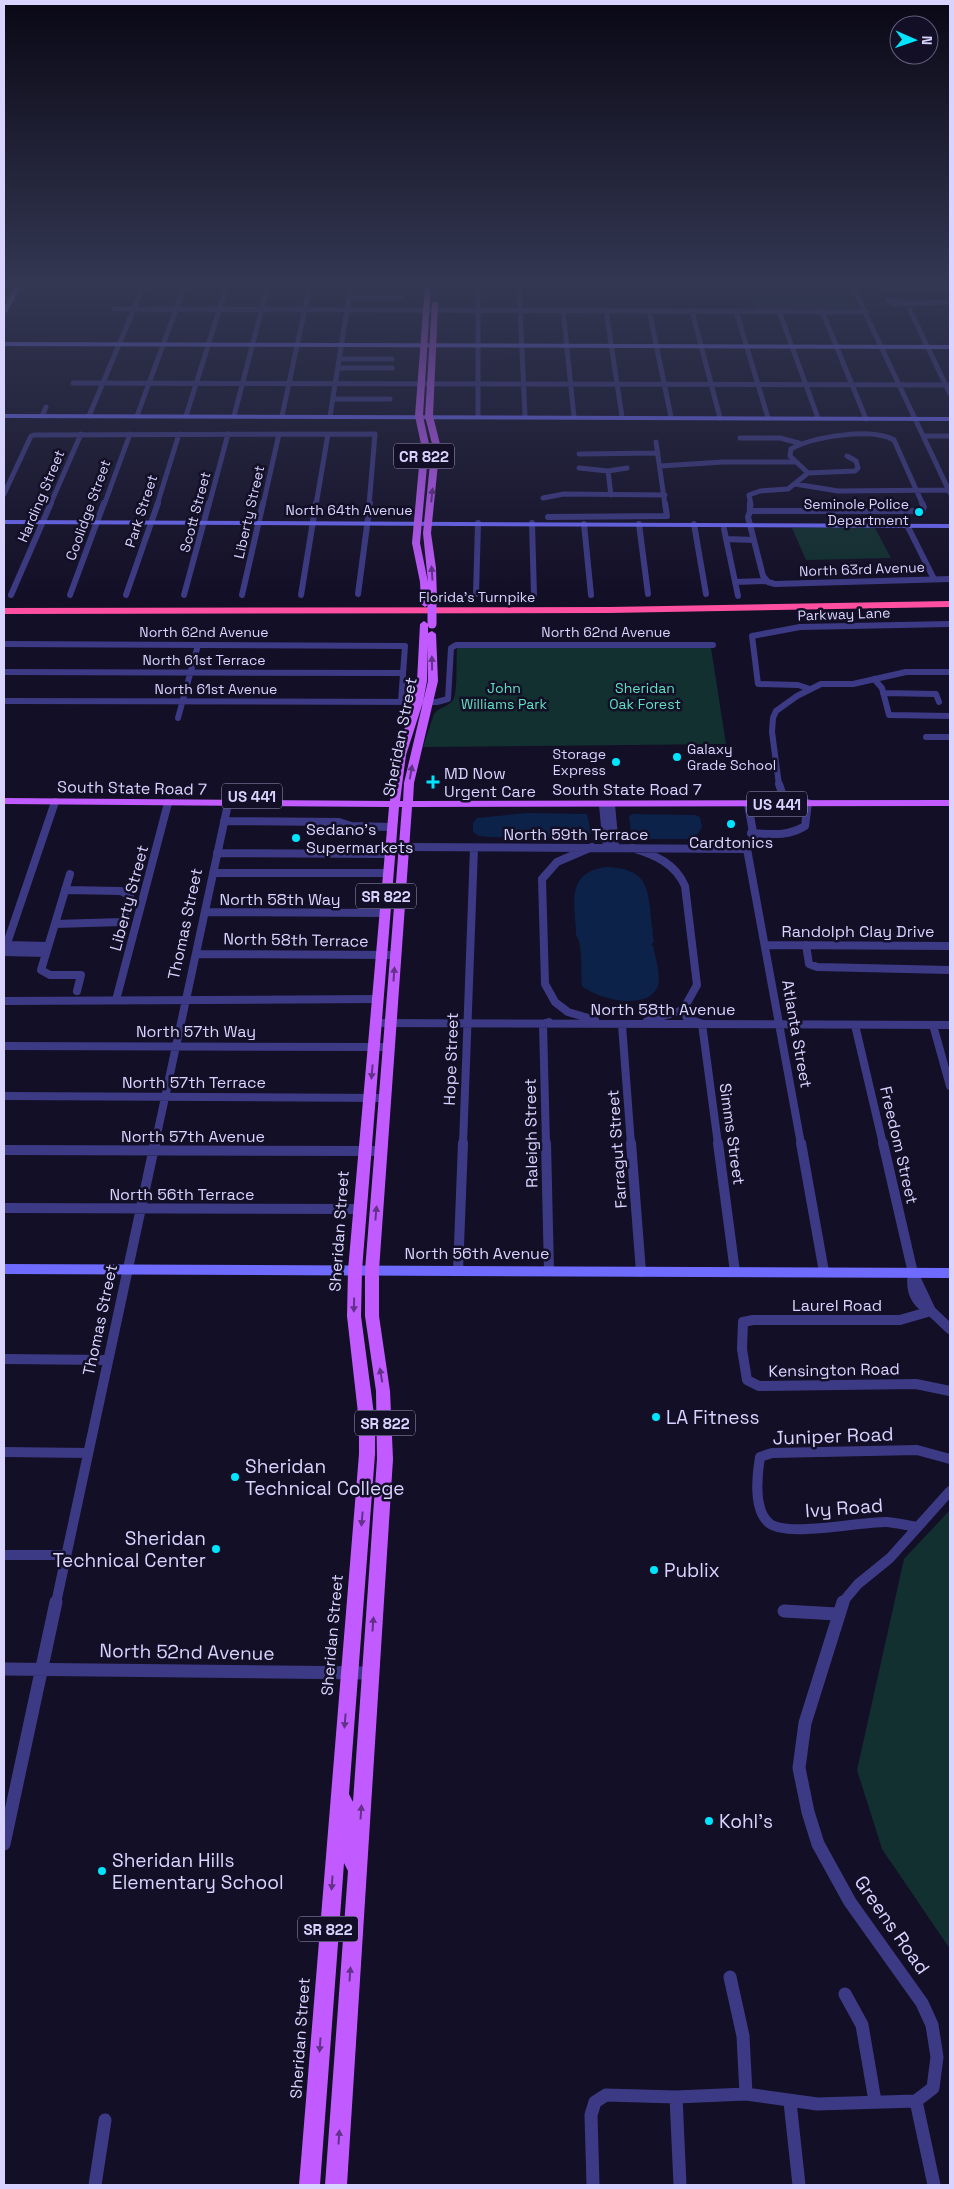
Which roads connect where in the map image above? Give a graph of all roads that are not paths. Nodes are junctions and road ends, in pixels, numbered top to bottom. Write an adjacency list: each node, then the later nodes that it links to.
1 (100, 387): 24 (street)
2 (147, 387): 25 (street)
3 (195, 387): 26 (street)
4 (242, 387): 27 (street)
5 (288, 387): 28 (street)
6 (335, 387): 19 (street)
7 (421, 387): 30 (main road, Sheridan Street / CR 822)
8 (431, 387): 31 (main road, Sheridan Street / CR 822)
9 (478, 387): 32 (street)
10 (525, 387): 33 (street)
11 (571, 387): 34 (street)
12 (618, 387): 35 (street)
13 (666, 387): 36 (street)
14 (713, 387): 37 (street)
15 (760, 387): 38 (street)
16 (807, 387): 39 (street)
17 (855, 387): 40 (street)
18 (902, 387): 41 (street)
19 (334, 399): 20 (street); 29 (street)
20 (390, 399)
21 (46, 407): 23 (street)
22 (4, 416): 23 (street)
23 (42, 416): 24 (street)
24 (88, 416): 25 (street)
25 (137, 416): 26 (street)
26 (186, 416): 27 (street)
27 (234, 416): 28 (street)
28 (282, 416): 29 (street)
29 (330, 416): 30 (street)
30 (420, 416): 31 (street); 77 (main road, Sheridan Street / CR 822)
31 (429, 416): 32 (street); 78 (main road, Sheridan Street / CR 822, one-way to 31)
32 (478, 416): 33 (street)
33 (525, 416): 34 (street)
34 (574, 417): 35 (street)
35 (622, 417): 36 (street)
36 (671, 417): 37 (street)
37 (720, 418): 38 (street)
38 (768, 418): 39 (street)
39 (818, 418): 40 (street)
40 (866, 419): 41 (street)
41 (916, 419): 42 (street); 49 (street)
42 (950, 419)
43 (81, 434): 44 (street); 66 (street); 73 (street, Harding Street)
44 (130, 434): 45 (street); 74 (street, Coolidge Street)
45 (179, 434): 46 (street); 75 (street, Park Street)
46 (228, 434): 47 (street); 76 (street, Scott Street)
47 (279, 434): 48 (street); 80 (street, Liberty Street)
48 (328, 434): 81 (street); 82 (street)
49 (925, 436): 50 (street); 65 (street)
50 (950, 436)
51 (740, 438): 53 (street)
52 (656, 442): 55 (street)
53 (799, 443): 57 (street); 64 (street)
54 (579, 454): 55 (street)
55 (658, 454): 58 (street)
56 (847, 456): 62 (street)
57 (796, 462): 58 (street); 62 (street)
58 (660, 466): 68 (street)
59 (579, 468): 61 (street)
60 (627, 468): 61 (street)
61 (608, 471): 67 (street)
62 (808, 473): 63 (street)
63 (795, 484): 64 (street); 70 (street)
64 (916, 490): 65 (street); 70 (street)
65 (950, 491)
66 (4, 494)
67 (611, 495): 68 (street); 69 (street)
68 (665, 495): 71 (street)
69 (543, 498)
70 (749, 511): 87 (street)
71 (548, 517)
72 (4, 522): 73 (street, North 64th Avenue)
73 (44, 522): 74 (street, North 64th Avenue); 101 (street, Harding Street)
74 (98, 522): 75 (street, North 64th Avenue); 102 (street, Coolidge Street)
75 (152, 522): 76 (street, North 64th Avenue); 103 (street, Park Street)
76 (206, 522): 80 (street, North 64th Avenue); 104 (street, Scott Street)
77 (417, 522): 78 (street, North 64th Avenue); 82 (street, North 64th Avenue); 110 (main road, Sheridan Street / CR 822)
78 (428, 522): 79 (street, North 64th Avenue); 110 (main road, Sheridan Street / CR 822, one-way to 78)
79 (478, 522): 83 (street, North 64th Avenue); 98 (street)
80 (260, 523): 81 (street, North 64th Avenue); 105 (street, Liberty Street)
81 (314, 523): 82 (street, North 64th Avenue); 106 (street)
82 (371, 523): 97 (street)
83 (532, 523): 84 (street, North 64th Avenue); 107 (street)
84 (584, 524): 85 (street, North 64th Avenue); 108 (street)
85 (639, 524): 86 (street, North 64th Avenue); 99 (street)
86 (694, 524): 87 (street, North 64th Avenue); 100 (street)
87 (750, 524): 88 (street, North 64th Avenue); 92 (street)
88 (907, 525): 89 (street, North 64th Avenue); 93 (street)
89 (950, 526)
90 (724, 529): 91 (street)
91 (726, 539): 92 (street); 96 (street)
92 (754, 540): 95 (street)
93 (934, 579): 94 (street, North 63rd Avenue); 95 (street, North 63rd Avenue)
94 (950, 579)
95 (766, 581): 96 (street)
96 (735, 582): 109 (street)
97 (358, 594)
98 (476, 594)
99 (648, 594)
100 (706, 594)
101 (11, 595)
102 (70, 595)
103 (126, 595)
104 (184, 595)
105 (242, 595)
106 (301, 595)
107 (534, 595)
108 (591, 595)
109 (738, 596)
110 (429, 604): 130 (main road, Sheridan Street / CR 822, bridge)
111 (950, 604): 113 (highway, Florida's Turnpike)
112 (950, 610): 114 (highway, Florida's Turnpike)
113 (4, 611)
114 (4, 617)
115 (950, 624): 125 (street, Parkway Lane)
116 (4, 644): 117 (street, North 62nd Avenue)
117 (198, 645): 119 (street, North 62nd Avenue); 121 (street)
118 (713, 645): 130 (street, North 62nd Avenue)
119 (404, 646): 123 (street, Sheridan Street)
120 (4, 672): 121 (street, North 61st Terrace)
121 (191, 672): 123 (street, North 61st Terrace); 128 (street)
122 (950, 672): 124 (street)
123 (403, 673): 129 (street, Sheridan Street)
124 (874, 679): 125 (street); 126 (street)
125 (810, 689): 138 (street)
126 (883, 694): 131 (street); 132 (street)
127 (4, 701): 128 (street, North 61st Avenue)
128 (183, 701): 129 (street, North 61st Avenue); 133 (street)
129 (401, 702): 130 (street, North 61st Avenue)
130 (424, 702): 142 (main road, Sheridan Street / CR 822); 143 (main road, Sheridan Street / CR 822, one-way to 130)
131 (939, 702)
132 (950, 716)
133 (178, 718)
134 (926, 737): 135 (street)
135 (950, 737)
136 (74, 795): 137 (main road, South State Road 7 / US 441); 141 (main road, South State Road 7 / US 441); 144 (main road)
137 (245, 796): 142 (main road, South State Road 7 / US 441); 148 (main road)
138 (783, 796): 139 (main road, South State Road 7 / US 441); 140 (main road, South State Road 7 / US 441)
139 (950, 796)
140 (628, 797): 143 (main road, South State Road 7 / US 441); 149 (main road)
141 (6, 799): 144 (main road, South State Road 7 / US 441)
142 (395, 800): 143 (main road, South State Road 7 / US 441); 148 (main road, South State Road 7 / US 441); 152 (main road, Sheridan Street / SR 822)
143 (408, 800): 149 (main road, South State Road 7 / US 441); 154 (main road, Sheridan Street / SR 822)
144 (55, 802): 146 (main road, South State Road 7 / US 441); 169 (street)
145 (950, 802): 147 (main road, South State Road 7 / US 441)
146 (168, 803): 148 (main road, South State Road 7 / US 441); 182 (street, Liberty Street)
147 (808, 803): 150 (main road, South State Road 7 / US 441); 153 (street)
148 (230, 804): 151 (street, Thomas Street)
149 (607, 804): 150 (main road, South State Road 7 / US 441); 155 (street)
150 (748, 804): 153 (street, Atlanta Street)
151 (224, 821): 152 (street); 160 (street, Thomas Street)
152 (392, 827): 161 (main road, Sheridan Street / SR 822)
153 (751, 833): 159 (street, Atlanta Street)
154 (404, 847): 156 (street, North 59th Terrace); 178 (main road, Sheridan Street / SR 822)
155 (611, 847): 157 (street, North 59th Terrace); 158 (street, North 59th Terrace)
156 (474, 848): 157 (street, North 59th Terrace); 189 (street, Hope Street)
157 (592, 848): 186 (street)
158 (632, 848): 159 (street, North 59th Terrace); 185 (street)
159 (747, 849): 171 (street, Atlanta Street)
160 (217, 853): 161 (street); 162 (street, Thomas Street)
161 (389, 854): 164 (main road, Sheridan Street / SR 822)
162 (213, 873): 164 (street); 166 (street, Thomas Street)
163 (70, 874): 165 (street)
164 (388, 874): 167 (main road, Sheridan Street / SR 822)
165 (65, 890): 170 (street); 170 (street)
166 (205, 912): 167 (street, North 58th Way); 176 (street, Thomas Street)
167 (385, 913): 177 (main road, Sheridan Street / SR 822)
168 (4, 924): 169 (street)
169 (13, 924): 175 (street)
170 (55, 924): 174 (street)
171 (766, 945): 172 (street, Randolph Clay Drive); 192 (street, Atlanta Street)
172 (806, 945): 173 (street, Randolph Clay Drive); 179 (street)
173 (950, 946)
174 (47, 949): 175 (street); 180 (street)
175 (5, 950)
176 (196, 954): 177 (street, North 58th Terrace); 183 (street, Thomas Street)
177 (382, 955): 178 (street, North 58th Terrace); 181 (main road, Sheridan Street / SR 822)
178 (396, 956): 188 (main road, Sheridan Street / SR 822, one-way to 178)
179 (950, 970)
180 (77, 991)
181 (378, 999): 183 (street); 187 (main road, Sheridan Street / SR 822)
182 (116, 1000): 183 (street); 184 (street)
183 (186, 1000): 198 (street, Thomas Street)
184 (4, 1001)
185 (683, 1010): 191 (street); 194 (street)
186 (568, 1012): 190 (street); 194 (street)
187 (376, 1023): 188 (street, North 58th Avenue); 199 (main road, Sheridan Street / SR 822)
188 (390, 1023): 189 (street, North 58th Avenue); 200 (main road, Sheridan Street / SR 822)
189 (467, 1023): 190 (street, North 58th Avenue); 217 (street, Hope Street)
190 (543, 1024): 194 (street, North 58th Avenue); 218 (street, Raleigh Street)
191 (702, 1024): 192 (street, North 58th Avenue); 194 (street, North 58th Avenue); 220 (street, Simms Street)
192 (780, 1024): 193 (street, North 58th Avenue); 221 (street, Atlanta Street)
193 (855, 1024): 195 (street, North 58th Avenue); 222 (street, Freedom Street)
194 (622, 1025): 219 (street, Farragut Street)
195 (933, 1025): 196 (street, North 58th Avenue); 201 (street)
196 (950, 1025)
197 (4, 1046): 198 (street, North 57th Way)
198 (176, 1046): 199 (street, North 57th Way); 203 (street, Thomas Street)
199 (374, 1047): 200 (street, North 57th Way); 204 (main road, Sheridan Street / SR 822, one-way to 204)
200 (388, 1047): 205 (main road, Sheridan Street / SR 822)
201 (950, 1086)
202 (4, 1096): 203 (street, North 57th Terrace)
203 (165, 1097): 204 (street, North 57th Terrace); 207 (street, Thomas Street)
204 (369, 1098): 205 (street, North 57th Terrace); 208 (main road, Sheridan Street / SR 822)
205 (385, 1098): 209 (main road, Sheridan Street / SR 822)
206 (4, 1150): 207 (street, North 57th Avenue)
207 (153, 1151): 208 (street, North 57th Avenue); 211 (street, Thomas Street)
208 (364, 1152): 209 (street, North 57th Avenue); 212 (main road, Sheridan Street / SR 822)
209 (381, 1152): 216 (main road, Sheridan Street / SR 822, one-way to 209)
210 (4, 1208): 211 (street, North 56th Terrace)
211 (140, 1209): 212 (street, North 56th Terrace); 214 (street, Thomas Street)
212 (361, 1209): 215 (main road, Sheridan Street / SR 822)
213 (4, 1269): 214 (street, North 56th Avenue)
214 (127, 1270): 215 (street, North 56th Avenue); 228 (street, Thomas Street)
215 (355, 1270): 216 (street, North 56th Avenue); 229 (main road, Sheridan Street / SR 822, one-way to 229)
216 (372, 1270): 217 (street, North 56th Avenue); 235 (main road, Sheridan Street / SR 822, one-way to 216)
217 (458, 1271): 218 (street, North 56th Avenue)
218 (549, 1271): 219 (street, North 56th Avenue)
219 (641, 1272): 220 (street, North 56th Avenue)
220 (735, 1272): 221 (street, North 56th Avenue)
221 (824, 1272): 222 (street, North 56th Avenue)
222 (913, 1273): 223 (street, North 56th Avenue); 224 (street)
223 (950, 1273)
224 (931, 1311): 225 (street, Laurel Road); 226 (street)
225 (743, 1322): 230 (street, Kensington Road)
226 (950, 1329)
227 (4, 1359): 228 (street)
228 (108, 1360): 232 (street, Thomas Street)
229 (363, 1381): 233 (main road, Sheridan Street / SR 822); 235 (main road)
230 (950, 1391)
231 (4, 1452): 232 (street)
232 (88, 1453): 241 (street, Thomas Street)
233 (367, 1454): 237 (main road); 246 (main road, Sheridan Street / SR 822, one-way to 246)
234 (950, 1458): 238 (street, Juniper Road)
235 (385, 1459): 237 (main road, Sheridan Street / SR 822)
236 (950, 1491): 239 (street, Greens Road)
237 (381, 1510): 247 (main road, Sheridan Street / SR 822, one-way to 237)
238 (774, 1526): 239 (street, Ivy Road)
239 (917, 1527): 243 (street, Greens Road)
240 (4, 1555): 241 (street)
241 (66, 1555): 245 (street, Thomas Street)
242 (784, 1611): 243 (street)
243 (837, 1614): 257 (street, Greens Road)
244 (4, 1669): 245 (street, North 52nd Avenue)
245 (41, 1670): 246 (street, North 52nd Avenue); 249 (street, Thomas Street)
246 (349, 1673): 247 (street, North 52nd Avenue); 248 (main road, Sheridan Street / SR 822, one-way to 248)
247 (370, 1673): 251 (main road, Sheridan Street / SR 822, one-way to 247)
248 (340, 1791): 251 (main road); 262 (main road, Sheridan Street / SR 822, one-way to 262)
249 (9, 1799): 250 (street, Thomas Street)
250 (4, 1844)
251 (358, 1870): 263 (main road, Sheridan Street / SR 822, one-way to 251)
252 (730, 1977): 254 (street)
253 (846, 1994): 256 (street)
254 (746, 2094): 255 (street); 259 (street)
255 (676, 2096): 258 (street); 265 (street)
256 (875, 2101): 257 (street); 259 (street)
257 (916, 2101): 267 (street)
258 (595, 2102): 264 (street)
259 (790, 2102): 266 (street)
260 (106, 2120): 261 (street)
261 (95, 2185)
262 (309, 2185)
263 (336, 2185)
264 (593, 2185)
265 (680, 2185)
266 (799, 2185)
267 (934, 2185)

